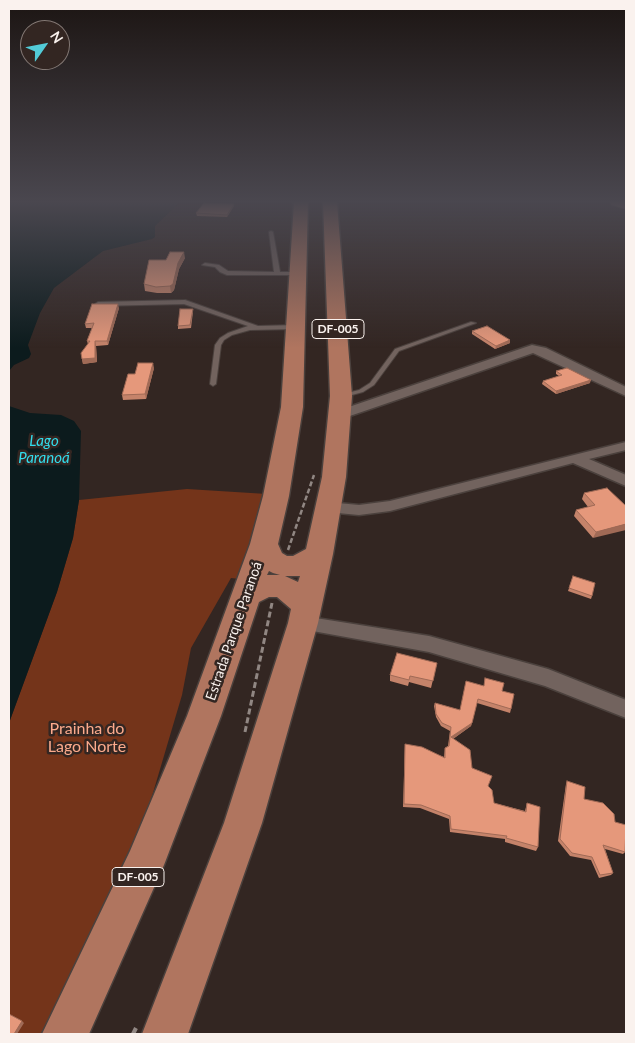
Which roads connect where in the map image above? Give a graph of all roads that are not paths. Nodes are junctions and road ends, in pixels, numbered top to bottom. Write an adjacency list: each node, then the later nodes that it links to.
1 (274, 251): 5 (lane)
2 (315, 251): 6 (main road, Estrada Parque Paranoá / DF-005)
3 (317, 251): 13 (main road, Estrada Parque Paranoá / DF-005)
4 (205, 264): 5 (lane)
5 (277, 273): 6 (lane)
6 (299, 274): 10 (main road, Estrada Parque Paranoá / DF-005)
7 (96, 304): 9 (lane)
8 (473, 323): 13 (lane)
9 (256, 327): 10 (lane); 11 (lane)
10 (296, 327): 19 (main road, Estrada Parque Paranoá / DF-005)
11 (213, 384)
12 (626, 392): 14 (street)
13 (341, 396): 14 (main road, Estrada Parque Paranoá / DF-005)
14 (339, 415): 18 (main road, Estrada Parque Paranoá / DF-005)
15 (626, 446): 16 (street)
16 (574, 458): 17 (street); 18 (street)
17 (626, 481)
18 (328, 507): 20 (main road, Estrada Parque Paranoá / DF-005)
19 (264, 544): 21 (main road, Estrada Parque Paranoá / DF-005); 21 (main road)
20 (319, 554): 21 (main road); 22 (main road, Estrada Parque Paranoá / DF-005)
21 (269, 582): 22 (main road); 25 (main road, Estrada Parque Paranoá / DF-005)
22 (305, 615): 23 (street); 24 (main road, Estrada Parque Paranoá / DF-005)
23 (626, 709)
24 (152, 1027)
25 (65, 1034)

